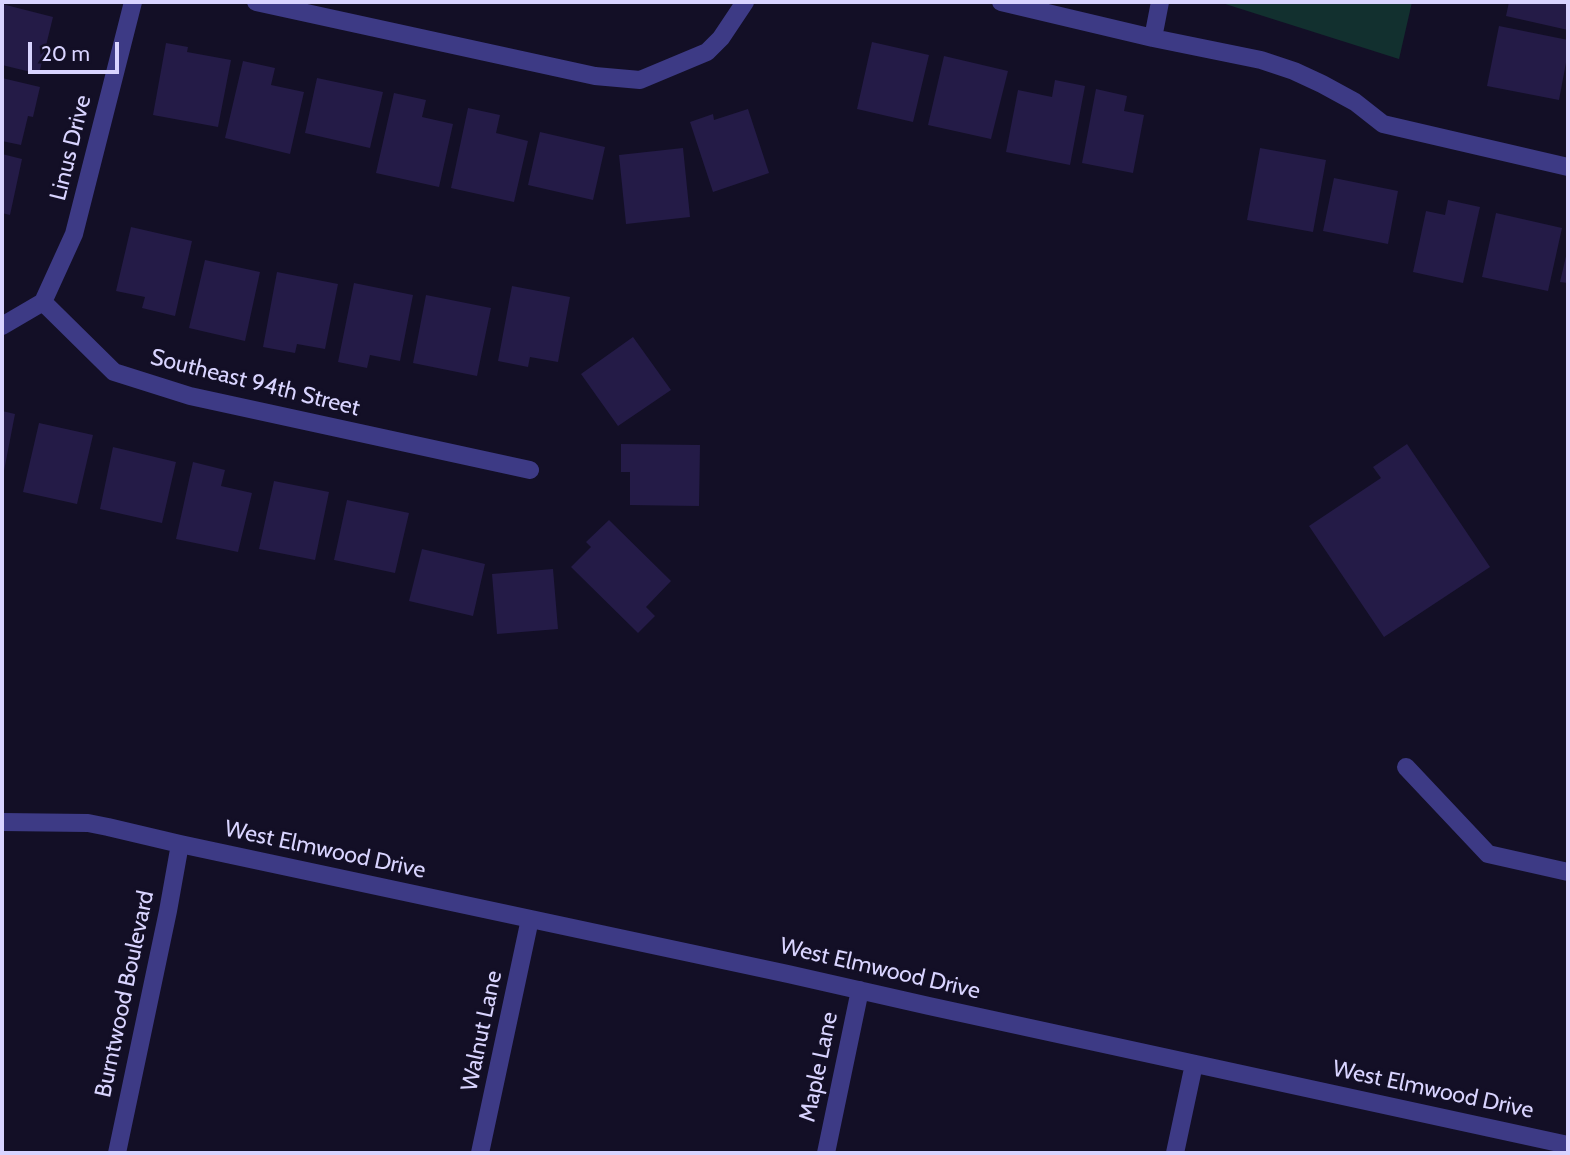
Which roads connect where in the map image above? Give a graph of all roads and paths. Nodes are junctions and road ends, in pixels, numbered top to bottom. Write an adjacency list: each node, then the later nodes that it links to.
1 (133, 2): 9 (street, Linus Drive)
2 (256, 2): 6 (street)
3 (745, 2): 6 (street)
4 (1001, 2): 7 (street)
5 (1160, 2): 7 (street)
6 (331, 10)
7 (1153, 38): 8 (street)
8 (1568, 167)
9 (43, 302): 10 (street); 11 (street, Southeast 94th Street)
10 (2, 326)
11 (530, 470)
12 (1406, 766): 15 (street)
13 (2, 822): 14 (street, West Elmwood Drive)
14 (180, 844): 16 (street, West Elmwood Drive); 21 (street, Burntwood Boulevard)
15 (1568, 872)
16 (530, 919): 17 (street, West Elmwood Drive); 22 (street, Walnut Lane)
17 (860, 990): 18 (street, West Elmwood Drive); 23 (street, Maple Lane)
18 (1194, 1064): 19 (street, West Elmwood Drive); 24 (street)
19 (1530, 1145): 20 (street, West Elmwood Drive)
20 (1568, 1145)
21 (117, 1153)
22 (480, 1153)
23 (826, 1153)
24 (1175, 1153)

